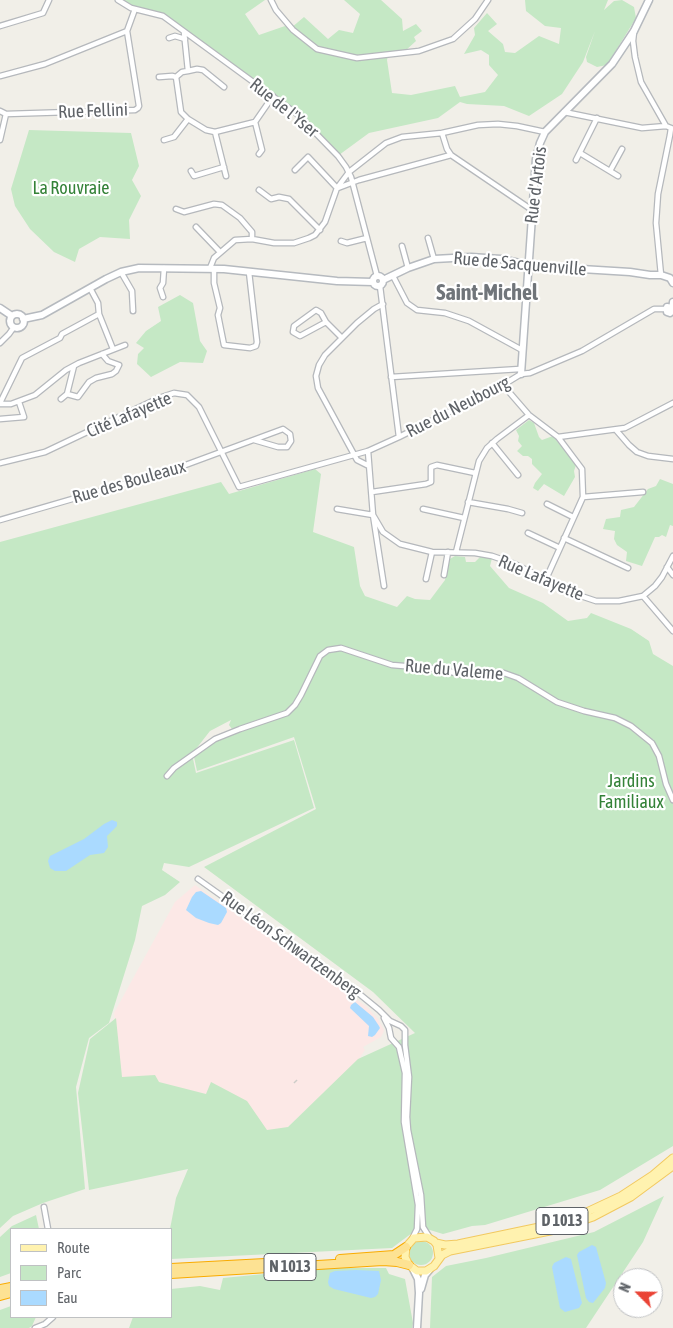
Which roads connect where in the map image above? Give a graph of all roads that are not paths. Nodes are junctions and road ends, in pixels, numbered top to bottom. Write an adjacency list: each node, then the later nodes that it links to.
1 (48, 0): 7 (street)
2 (118, 0): 6 (street, Rue de l'Yser)
3 (271, 0): 4 (street)
4 (488, 0)
5 (649, 0): 9 (street, Rue d'Artois)
6 (135, 9): 8 (street, Rue Fellini); 10 (street, Rue de l'Yser)
7 (0, 26)
8 (127, 31): 16 (street); 23 (street, Rue Fellini)
9 (634, 31): 13 (street, Rue d'Artois); 14 (street)
10 (184, 32): 12 (street); 20 (street, Rue de l'Yser)
11 (169, 38): 12 (street)
12 (185, 39): 15 (street)
13 (626, 44): 14 (street); 22 (street, Rue d'Artois)
14 (634, 46): 27 (street)
15 (188, 71): 18 (street); 19 (street)
16 (0, 76)
17 (159, 77): 18 (street)
18 (176, 78): 25 (street)
19 (224, 87)
20 (273, 96): 26 (street); 42 (street, Rue de l'Yser)
21 (0, 111): 23 (street)
22 (564, 112): 24 (street); 29 (street, Rue d'Artois)
23 (6, 114): 31 (street)
24 (597, 118): 27 (street); 34 (street)
25 (188, 119): 28 (street); 32 (street)
26 (255, 122): 28 (street); 35 (street)
27 (670, 127): 65 (street)
28 (215, 132): 38 (street)
29 (545, 132): 30 (street); 49 (street, Rue d'Artois)
30 (442, 133): 36 (street); 42 (street)
31 (0, 140)
32 (164, 140)
33 (622, 149): 40 (street)
34 (580, 153): 37 (street); 40 (street)
35 (259, 154)
36 (452, 155): 45 (street); 49 (street)
37 (576, 160)
38 (224, 168): 41 (street); 43 (street)
39 (295, 170): 46 (street)
40 (610, 170): 44 (street)
41 (191, 171)
42 (349, 172): 45 (street, Rue de l'Yser); 46 (street)
43 (226, 176)
44 (618, 176)
45 (352, 182): 46 (street); 52 (street, Rue de l'Yser)
46 (337, 188): 51 (street)
47 (259, 190): 51 (street)
48 (176, 209): 54 (street)
49 (532, 210): 59 (street, Rue d'Artois)
50 (196, 227): 57 (street)
51 (320, 230): 54 (street)
52 (367, 238): 55 (street); 68 (street, Rue de l'Yser)
53 (428, 238): 58 (street)
54 (252, 239): 57 (street)
55 (341, 241)
56 (402, 246): 61 (street)
57 (220, 252): 62 (street)
58 (434, 259): 59 (street, Rue de Sacquenville); 61 (street, Rue de Sacquenville)
59 (528, 264): 65 (street, Rue de Sacquenville); 84 (street, Rue d'Artois)
60 (164, 268): 62 (street, Rue de Sacquenville); 63 (street, Rue de Sacquenville); 70 (street)
61 (408, 268): 66 (street, Rue de Sacquenville)
62 (212, 269): 64 (street, Rue de Sacquenville); 64 (street)
63 (121, 272): 69 (street, Rue de Sacquenville); 74 (street)
64 (249, 272): 68 (street, Rue de Sacquenville)
65 (661, 275): 67 (street, Rue de Sacquenville)
66 (393, 276): 68 (street, Rue de Sacquenville); 84 (street)
67 (672, 280)
68 (378, 281): 71 (street, Rue de l'Yser)
69 (90, 288): 75 (street); 77 (street, Rue de Sacquenville)
70 (163, 297)
71 (383, 304): 80 (street); 88 (street, Rue de l'Yser)
72 (0, 308): 76 (street)
73 (671, 310): 87 (street, Rue du Neubourg)
74 (133, 311)
75 (99, 314): 83 (street); 94 (street)
76 (12, 316): 77 (street); 79 (street)
77 (23, 319): 79 (street)
78 (326, 322): 78 (street); 80 (street)
79 (14, 327): 81 (street)
80 (342, 338): 104 (street)
81 (0, 343)
82 (125, 345): 83 (street)
83 (113, 349): 85 (street)
84 (522, 350): 87 (street, Rue d'Artois)
85 (102, 354): 86 (street); 90 (street)
86 (74, 366): 90 (street); 92 (street)
87 (520, 372): 88 (street); 89 (street, Rue du Neubourg)
88 (391, 377): 99 (street, Rue de l'Yser)
89 (503, 385): 95 (street); 99 (street, Rue du Neubourg)
90 (66, 394): 91 (street)
91 (61, 400)
92 (19, 402): 94 (street); 96 (street)
93 (673, 403): 97 (street)
94 (0, 404)
95 (529, 415): 98 (street); 101 (street)
96 (0, 419)
97 (616, 430): 98 (street); 105 (street)
98 (558, 437): 113 (street)
99 (399, 438): 102 (street, Rue du Neubourg)
100 (254, 440): 100 (street, Rue des Bouleaux); 103 (street, Rue des Bouleaux)
101 (492, 443): 108 (street); 109 (street)
102 (368, 451): 104 (street, Rue du Neubourg); 107 (street)
103 (222, 453): 106 (street, Cité Lafayette); 110 (street, Cité Lafayette); 121 (street, Rue des Bouleaux)
104 (354, 455): 107 (street); 110 (street, Rue du Neubourg)
105 (673, 458)
106 (0, 463)
107 (369, 466): 111 (street)
108 (475, 473): 111 (street); 114 (street)
109 (518, 475)
110 (239, 487)
111 (372, 492): 119 (street)
112 (644, 492): 113 (street)
113 (583, 497): 120 (street)
114 (468, 502): 118 (street); 122 (street)
115 (546, 504): 120 (street)
116 (337, 509): 119 (street)
117 (423, 510): 122 (street)
118 (522, 513)
119 (373, 516): 126 (street, Rue Lafayette); 136 (street)
120 (574, 517): 124 (street)
121 (1, 518)
122 (464, 518): 128 (street)
123 (528, 533): 125 (street)
124 (564, 538): 125 (street); 130 (street)
125 (560, 548): 135 (street)
126 (432, 552): 127 (street, Rue Lafayette); 134 (street)
127 (448, 552): 128 (street, Rue Lafayette); 132 (street)
128 (456, 552): 135 (street, Rue Lafayette)
129 (673, 556): 131 (street)
130 (628, 568)
131 (667, 568): 133 (street); 137 (street)
132 (444, 575)
133 (673, 575)
134 (426, 579)
135 (546, 579): 137 (street, Rue Lafayette)
136 (384, 586)
137 (643, 596): 138 (street)
138 (673, 631)
139 (166, 776): 140 (street, Rue du Valeme)
140 (673, 800)
141 (198, 879): 142 (street, Rue Léon Schwartzenberg)
142 (382, 1014): 143 (street, Rue Léon Schwartzenberg); 144 (street, Rue Léon Schwartzenberg)
143 (399, 1026): 144 (street); 145 (street)
144 (390, 1031): 146 (street)
145 (405, 1037): 146 (street); 152 (street)
146 (394, 1041): 151 (street)
147 (673, 1158): 152 (main road, D 1013)
148 (673, 1166): 154 (main road, D 1013)
149 (44, 1207): 150 (street)
150 (48, 1228)
151 (411, 1240): 152 (main road); 153 (main road)
152 (433, 1241): 154 (main road)
153 (406, 1247): 155 (main road); 156 (highway, N 1013)
154 (439, 1258): 157 (main road)
155 (411, 1267): 157 (main road); 158 (highway, N 1013); 159 (street)
156 (172, 1268)
157 (430, 1269): 159 (street)
158 (172, 1274)
159 (419, 1292): 162 (street)
160 (52, 1318): 161 (street)
161 (35, 1328)
162 (417, 1328)

